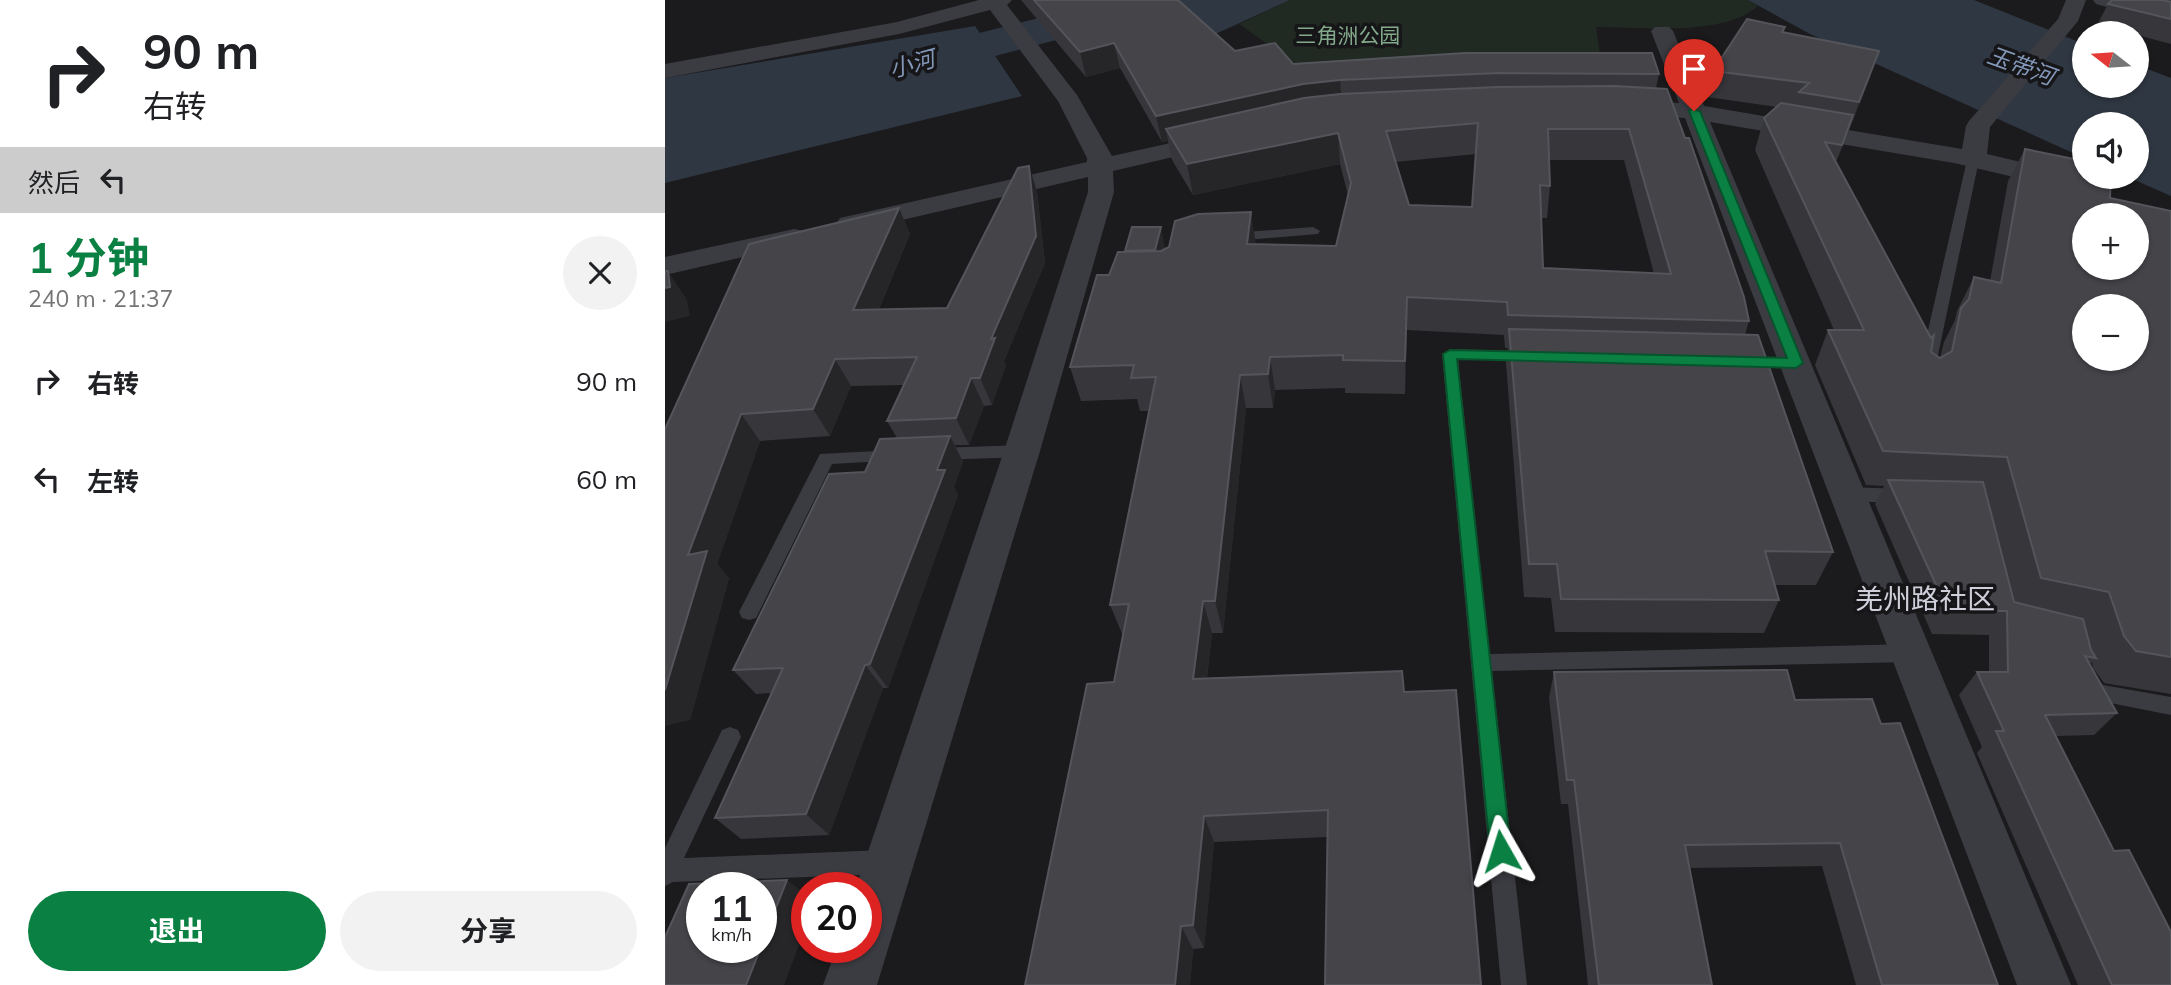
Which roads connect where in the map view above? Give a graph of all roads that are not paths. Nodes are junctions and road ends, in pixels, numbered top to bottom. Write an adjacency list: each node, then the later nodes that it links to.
1 (2076, 0): 10 (street)
2 (2103, 0): 4 (street)
3 (997, 3): 6 (street); 11 (street)
4 (2171, 19)
5 (1661, 31): 8 (street)
6 (665, 71)
7 (1597, 107): 8 (street)
8 (1694, 111): 10 (street); 18 (street)
9 (1242, 134): 11 (street)
10 (1973, 160): 12 (street); 19 (lane)
11 (1100, 166): 15 (street); 20 (street)
12 (2088, 190)
13 (1313, 231): 14 (lane)
14 (1218, 238)
15 (665, 266)
16 (1547, 357): 25 (lane)
17 (1727, 361): 18 (lane)
18 (1796, 363): 21 (street)
19 (1924, 385)
20 (1022, 451): 23 (lane); 29 (street)
21 (1848, 494): 22 (lane); 24 (street)
22 (1925, 496)
23 (749, 612)
24 (1912, 653): 25 (lane); 35 (street)
25 (1482, 663): 34 (lane)
26 (2082, 672): 27 (lane)
27 (2171, 706)
28 (730, 737): 30 (lane)
29 (890, 862): 30 (lane); 31 (street)
30 (666, 872)
31 (882, 886)
32 (858, 963): 33 (street)
33 (850, 985)
34 (1514, 985)
35 (2044, 985)

